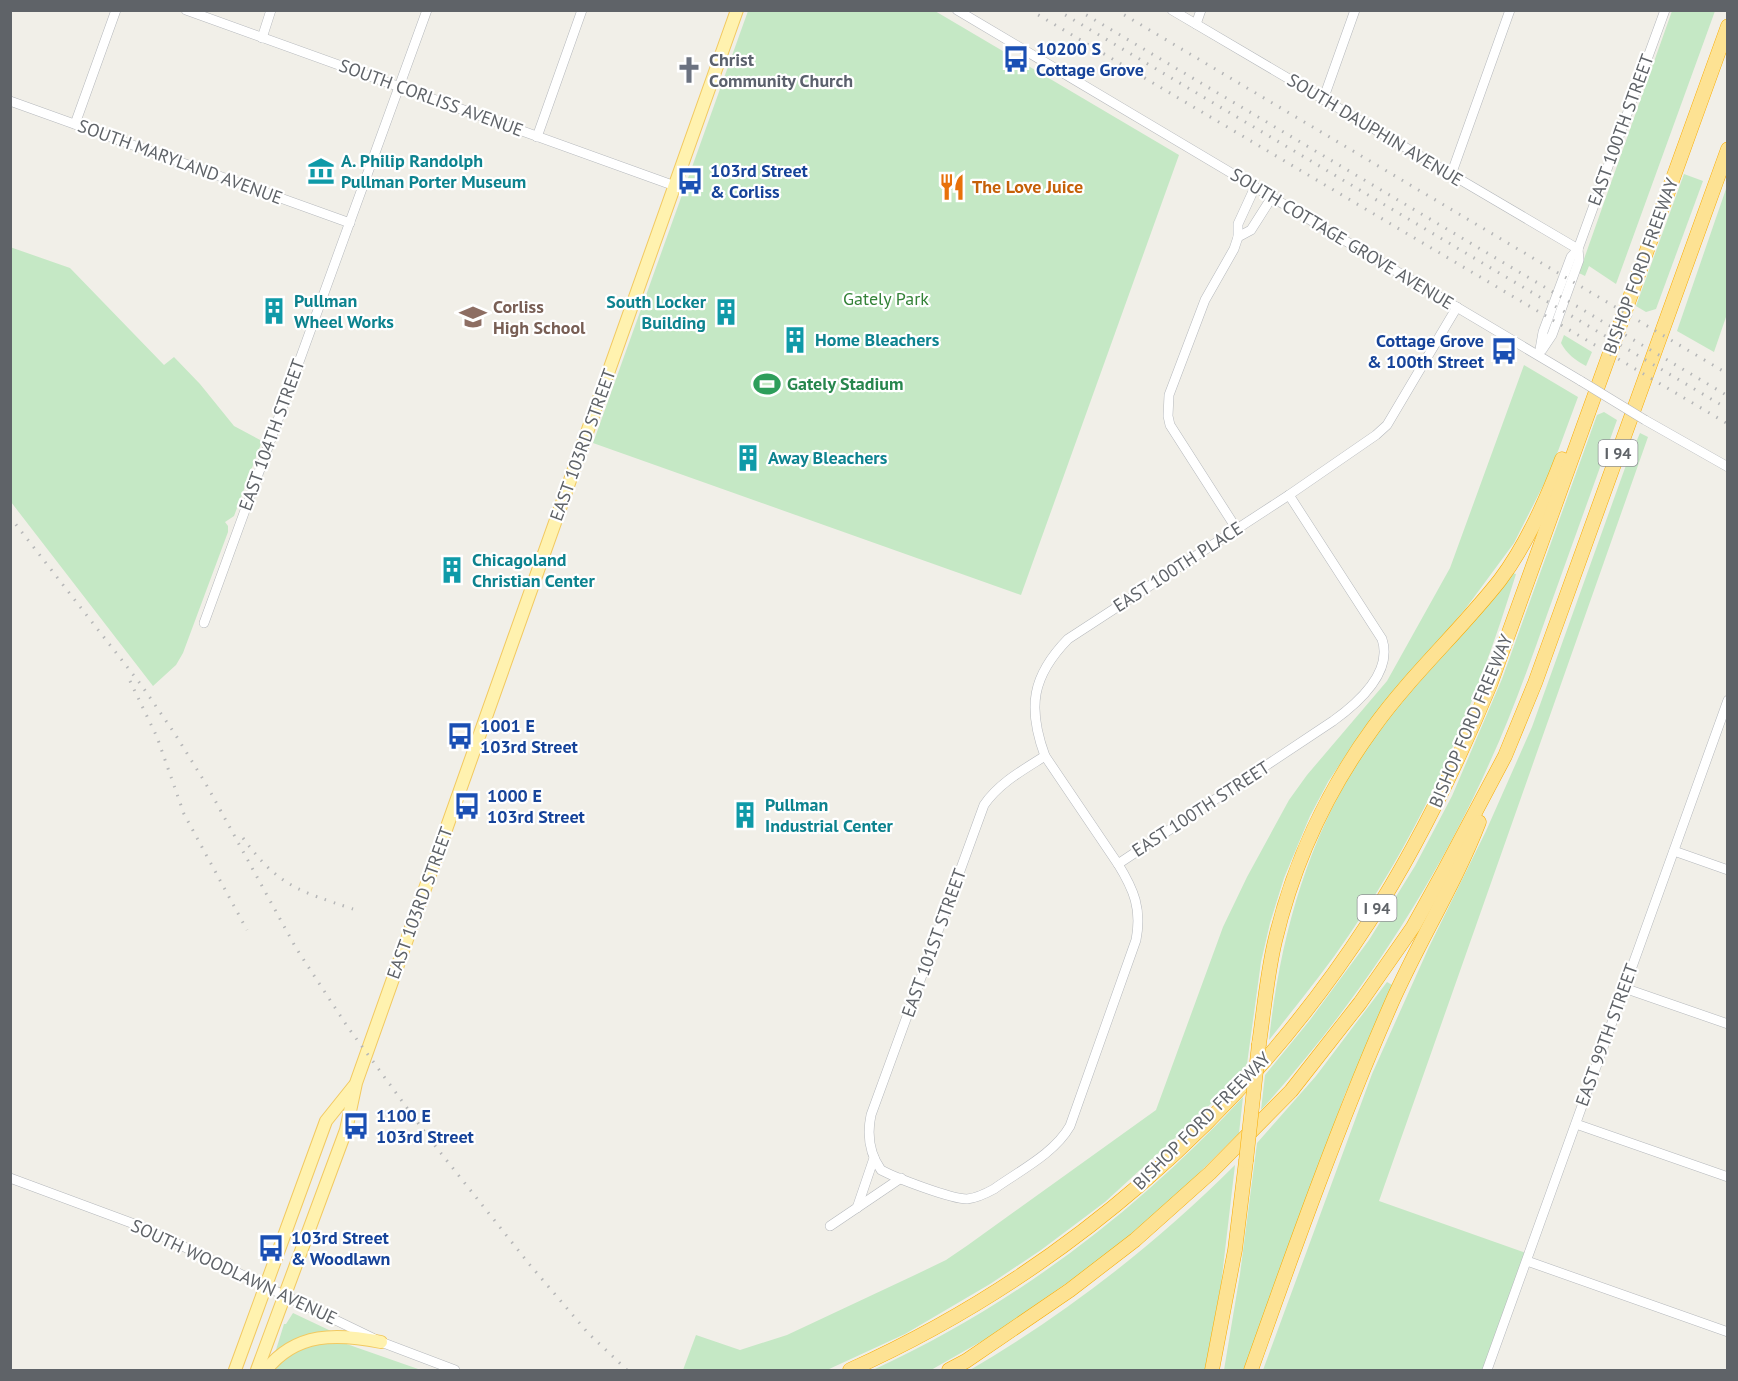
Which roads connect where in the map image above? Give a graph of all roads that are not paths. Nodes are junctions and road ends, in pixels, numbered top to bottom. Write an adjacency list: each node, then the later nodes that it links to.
1 (116, 10): 19 (street)
2 (186, 10): 15 (street, SOUTH CORLISS AVENUE)
3 (272, 10): 15 (street)
4 (427, 10): 16 (street, EAST 104TH STREET)
5 (582, 10): 20 (street)
6 (738, 10): 23 (main road, EAST 103RD STREET)
7 (957, 10): 24 (street, SOUTH COTTAGE GROVE AVENUE)
8 (1172, 10): 13 (street, SOUTH DAUPHIN AVENUE)
9 (1201, 10): 13 (street)
10 (1355, 10): 17 (street)
11 (1510, 10): 22 (street)
12 (1665, 10): 28 (street, EAST 100TH STREET)
13 (1196, 24): 17 (street, SOUTH DAUPHIN AVENUE)
14 (1728, 26): 29 (highway, BISHOP FORD FREEWAY / I 94)
15 (262, 38): 16 (street, SOUTH CORLISS AVENUE)
16 (400, 87): 20 (street, SOUTH CORLISS AVENUE); 26 (street, EAST 104TH STREET)
17 (1323, 100): 22 (street, SOUTH DAUPHIN AVENUE)
18 (10, 101): 19 (street, SOUTH MARYLAND AVENUE)
19 (75, 124): 26 (street, SOUTH MARYLAND AVENUE)
20 (537, 137): 23 (street, SOUTH CORLISS AVENUE)
21 (1728, 149): 39 (highway, I 94)
22 (1451, 175): 28 (street, SOUTH DAUPHIN AVENUE)
23 (675, 186): 45 (main road, EAST 103RD STREET)
24 (1255, 187): 25 (street, SOUTH COTTAGE GROVE AVENUE); 27 (street)
25 (1272, 198): 27 (street); 30 (street, SOUTH COTTAGE GROVE AVENUE)
26 (350, 223): 35 (street, EAST 104TH STREET)
27 (1238, 237): 34 (street)
28 (1578, 249): 31 (street, EAST 100TH STREET)
29 (1646, 252): 62 (highway, BISHOP FORD FREEWAY / I 94); 64 (highway, bridge)
30 (1457, 307): 31 (street, SOUTH COTTAGE GROVE AVENUE); 33 (street, EAST 100TH PLACE)
31 (1539, 355): 32 (street, SOUTH COTTAGE GROVE AVENUE, bridge)
32 (1728, 467)
33 (1288, 495): 34 (street, EAST 100TH PLACE); 41 (street, EAST 100TH STREET)
34 (1236, 528): 38 (street, EAST 100TH PLACE)
35 (204, 623)
36 (1728, 700): 37 (street, EAST 99TH STREET)
37 (1725, 715): 40 (street, EAST 99TH STREET)
38 (1045, 756): 41 (street, EAST 100TH PLACE); 47 (street, EAST 101ST STREET)
39 (1505, 756): 63 (highway, I 94); 65 (highway)
40 (1674, 850): 42 (street); 43 (street, EAST 99TH STREET)
41 (1118, 864): 49 (street, EAST 100TH STREET)
42 (1728, 870)
43 (1624, 988): 44 (street); 46 (street, EAST 99TH STREET)
44 (1728, 1024)
45 (356, 1083): 54 (main road, EAST 103RD STREET); 55 (main road, EAST 103RD STREET)
46 (1576, 1124): 50 (street); 53 (street, EAST 99TH STREET)
47 (874, 1158): 49 (street); 51 (street, EAST 101ST STREET)
48 (10, 1178): 54 (street, SOUTH WOODLAWN AVENUE)
49 (901, 1178): 51 (street)
50 (1728, 1178)
51 (857, 1208): 52 (street)
52 (830, 1226)
53 (1527, 1261): 56 (street); 66 (street, EAST 99TH STREET)
54 (265, 1286): 55 (street, SOUTH WOODLAWN AVENUE); 58 (main road, EAST 103RD STREET)
55 (285, 1294): 57 (street, SOUTH WOODLAWN AVENUE); 59 (main road, EAST 103RD STREET)
56 (1728, 1332)
57 (381, 1342): 60 (main road); 61 (street, SOUTH WOODLAWN AVENUE)
58 (235, 1371)
59 (257, 1371)
60 (266, 1371)
61 (455, 1371)
62 (850, 1371)
63 (949, 1371)
64 (1212, 1371)
65 (1251, 1371)
66 (1487, 1371)

